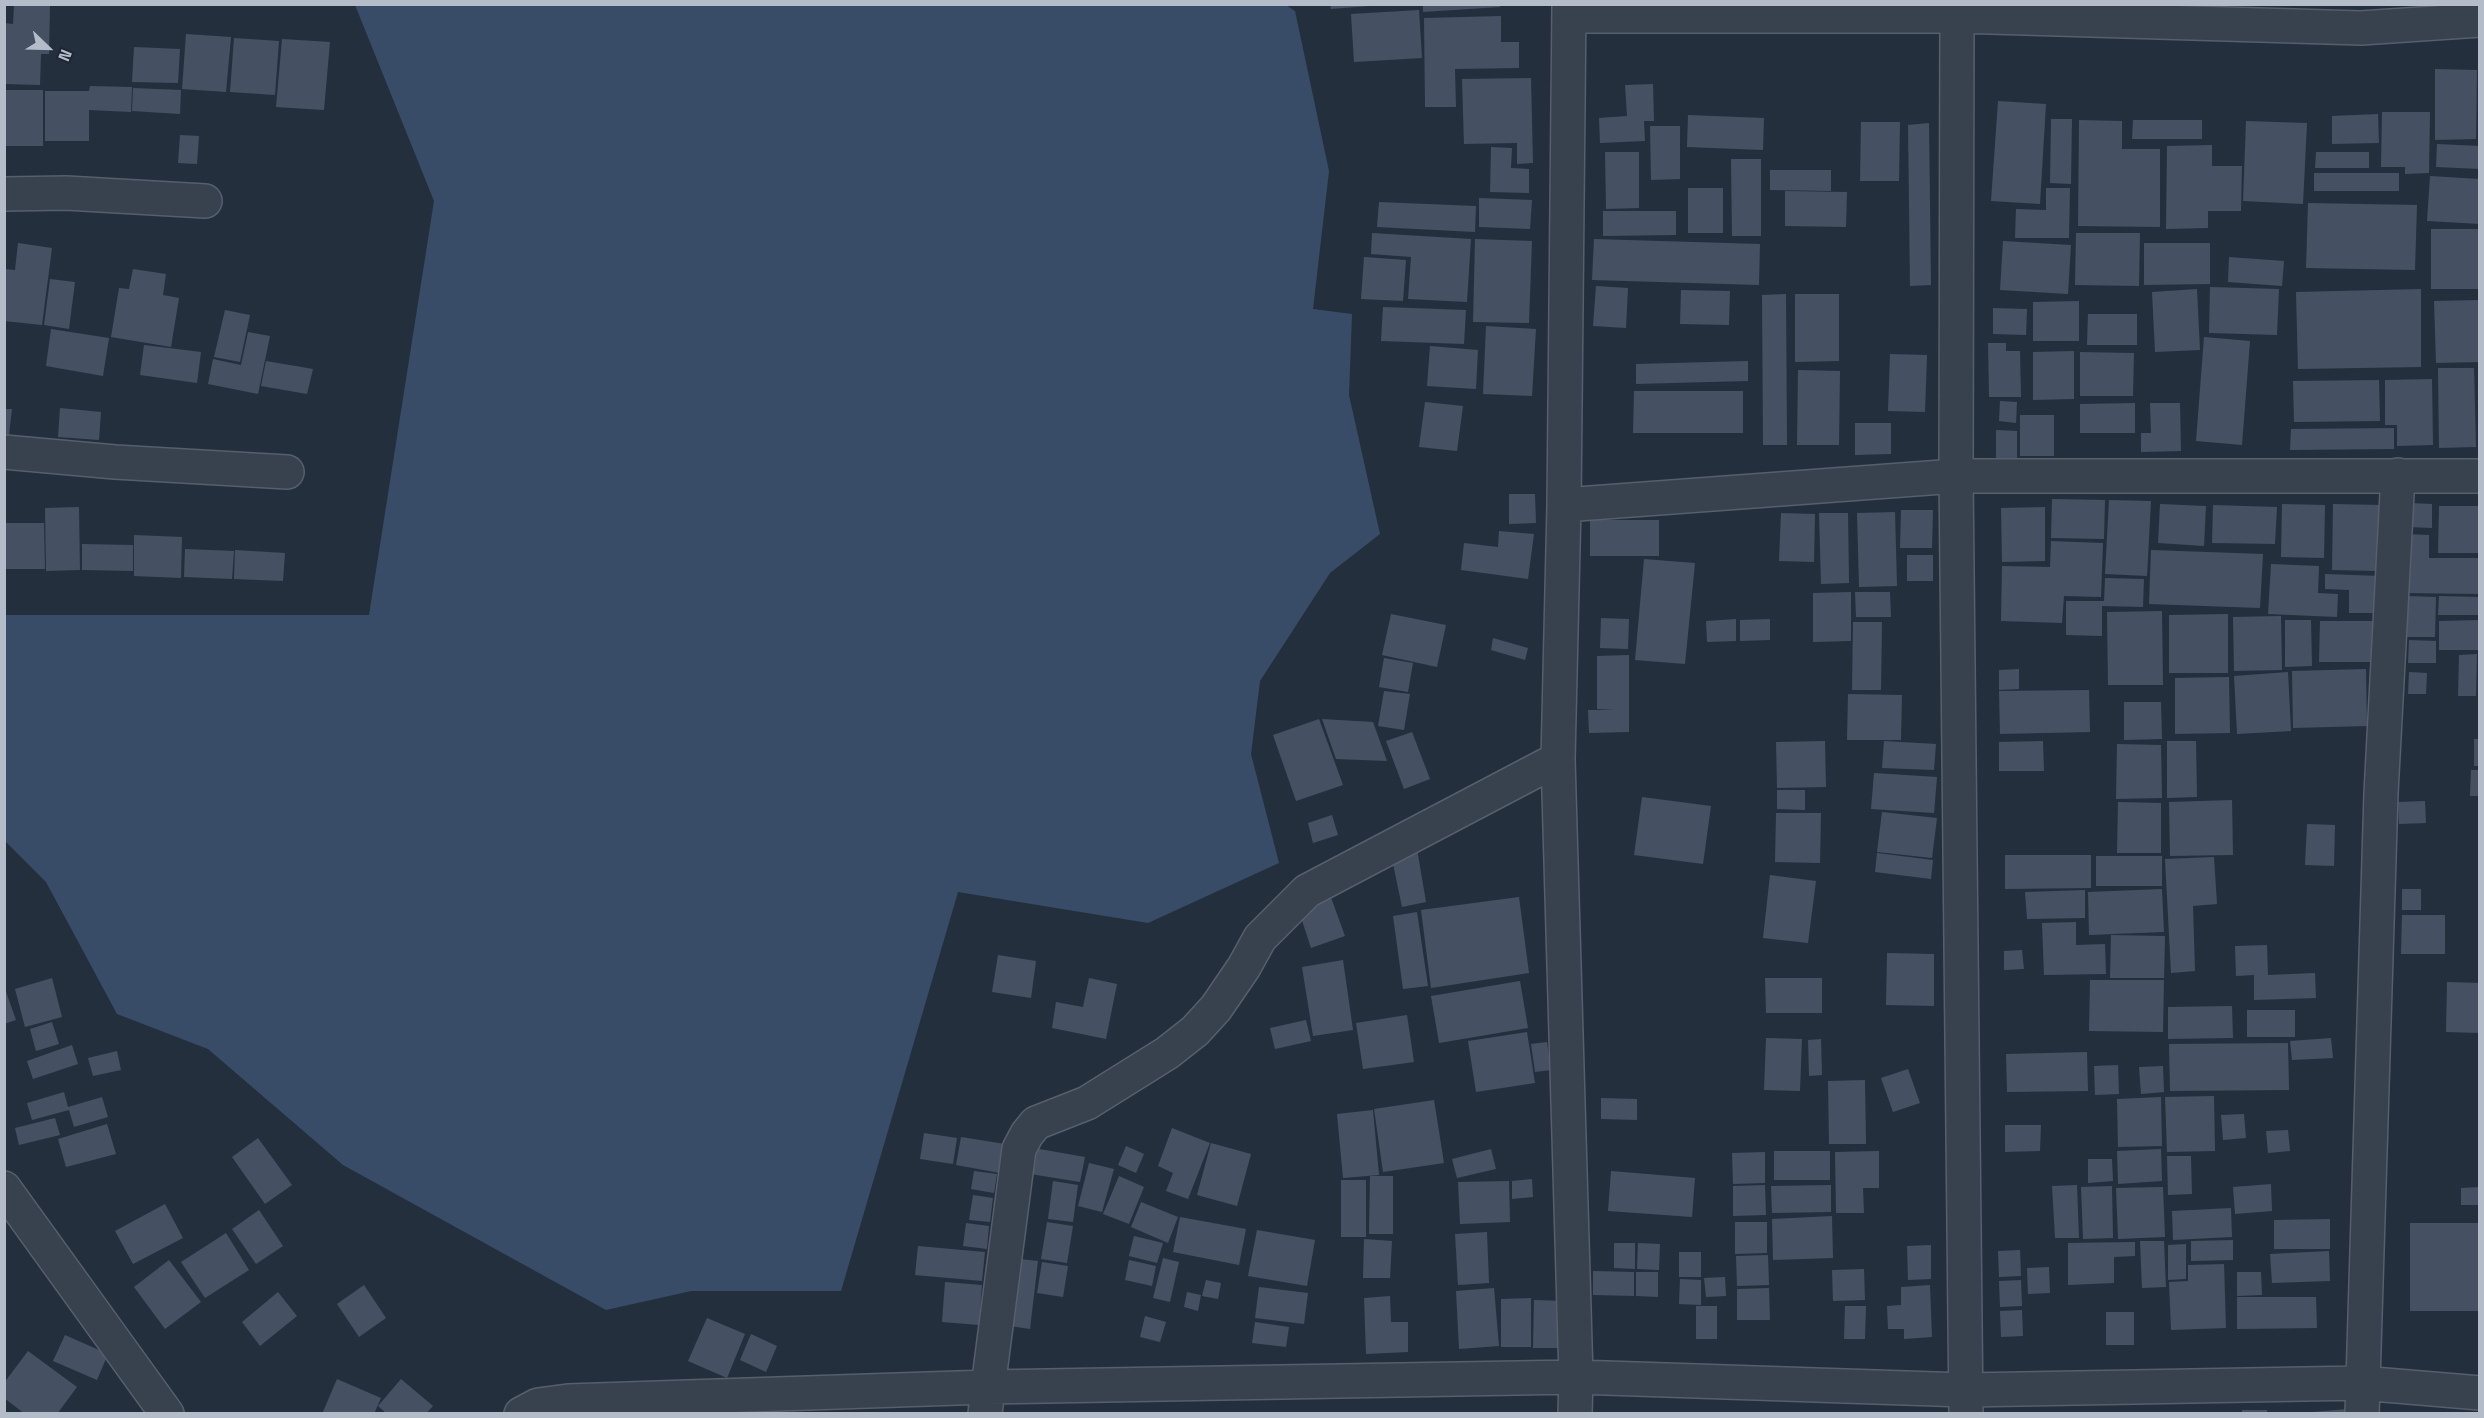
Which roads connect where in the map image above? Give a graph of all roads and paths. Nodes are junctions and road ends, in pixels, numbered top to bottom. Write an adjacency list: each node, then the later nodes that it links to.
1 (1569, 10): 2 (street); 12 (street)
2 (1957, 10): 3 (street); 10 (street)
3 (2361, 16): 4 (street)
4 (2480, 20)
5 (4, 194): 6 (street)
6 (205, 201)
7 (4, 452): 8 (street)
8 (287, 472)
9 (2398, 475): 10 (street); 11 (street); 17 (street)
10 (1956, 476): 12 (street); 19 (street)
11 (2480, 476)
12 (1563, 505): 13 (street)
13 (1557, 759): 15 (street); 18 (street)
14 (4, 1188): 20 (street)
15 (1576, 1377): 18 (street); 19 (street); 22 (street)
16 (2480, 1393): 17 (street)
17 (2362, 1398): 19 (street)
18 (987, 1400): 21 (street)
19 (1966, 1402)
20 (167, 1413)
21 (521, 1413)
22 (1575, 1413)

